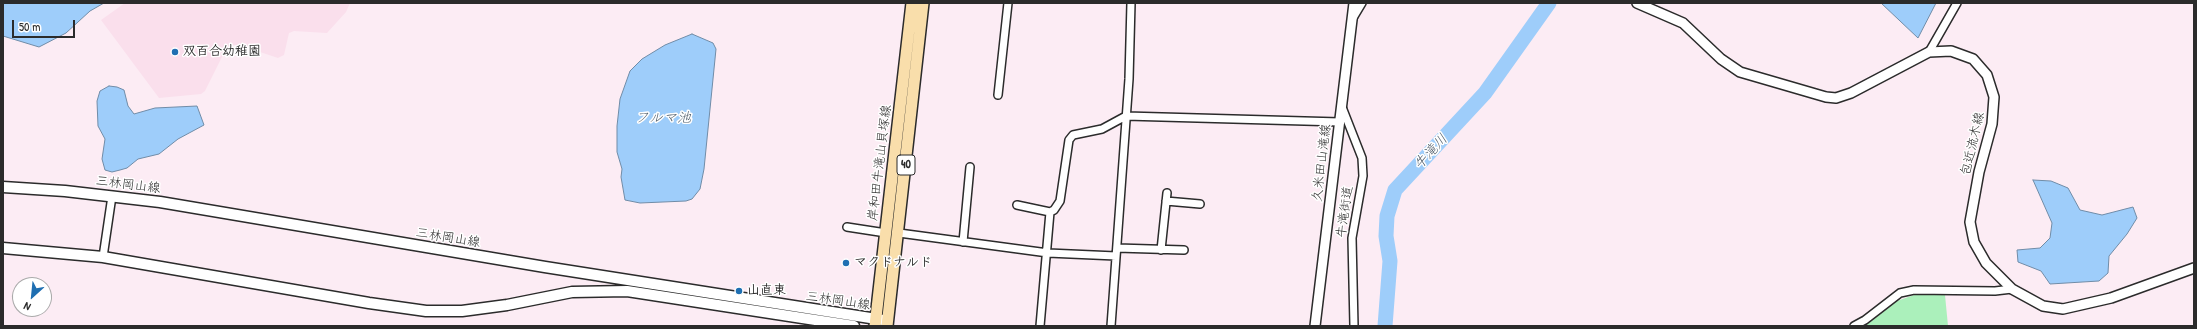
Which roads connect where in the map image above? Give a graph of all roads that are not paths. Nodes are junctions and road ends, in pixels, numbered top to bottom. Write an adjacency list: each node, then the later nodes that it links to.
1 (912, 3): 24 (main road, 岸和田牛滝山貝塚線 / 40)
2 (923, 3): 25 (main road, 岸和田牛滝山貝塚線 / 40)
3 (1008, 3): 11 (street)
4 (1131, 3): 13 (street)
5 (1354, 3): 9 (street, 久米田山滝線)
6 (1362, 3): 9 (street)
7 (1637, 3): 10 (street, 包近流木線)
8 (1957, 3): 10 (street)
9 (1352, 20): 12 (street, 久米田山滝線)
10 (1929, 52): 34 (street, 包近流木線)
11 (998, 96)
12 (1342, 106): 14 (street, 久米田山滝線); 41 (street, 牛滝街道)
13 (1126, 116): 14 (street); 22 (street); 30 (street)
14 (1340, 122): 40 (street, 久米田山滝線)
15 (970, 167): 26 (street)
16 (3, 187): 18 (main road, 三林岡山線)
17 (1167, 193): 19 (street)
18 (112, 196): 32 (street); 35 (main road, 三林岡山線)
19 (1166, 201): 20 (street); 28 (street)
20 (1200, 204)
21 (1017, 205): 22 (street)
22 (1050, 212): 31 (street)
23 (847, 227): 24 (street)
24 (886, 233): 35 (main road, 岸和田牛滝山貝塚線 / 40)
25 (899, 233): 26 (street); 36 (main road, 岸和田牛滝山貝塚線 / 40)
26 (963, 242): 31 (street)
27 (3, 248): 32 (main road, 三林岡山線)
28 (1161, 250): 29 (street); 30 (street)
29 (1184, 250)
30 (1116, 252): 31 (street); 39 (street)
31 (1048, 253): 38 (street)
32 (103, 257): 37 (main road, 三林岡山線)
33 (2194, 268): 34 (street, 包近流木線)
34 (2012, 289): 42 (street)
35 (875, 322): 36 (main road, 三林岡山線)
36 (888, 323)
37 (854, 326)
38 (1040, 326)
39 (1111, 326)
40 (1315, 326)
41 (1354, 326)
42 (1854, 326)

